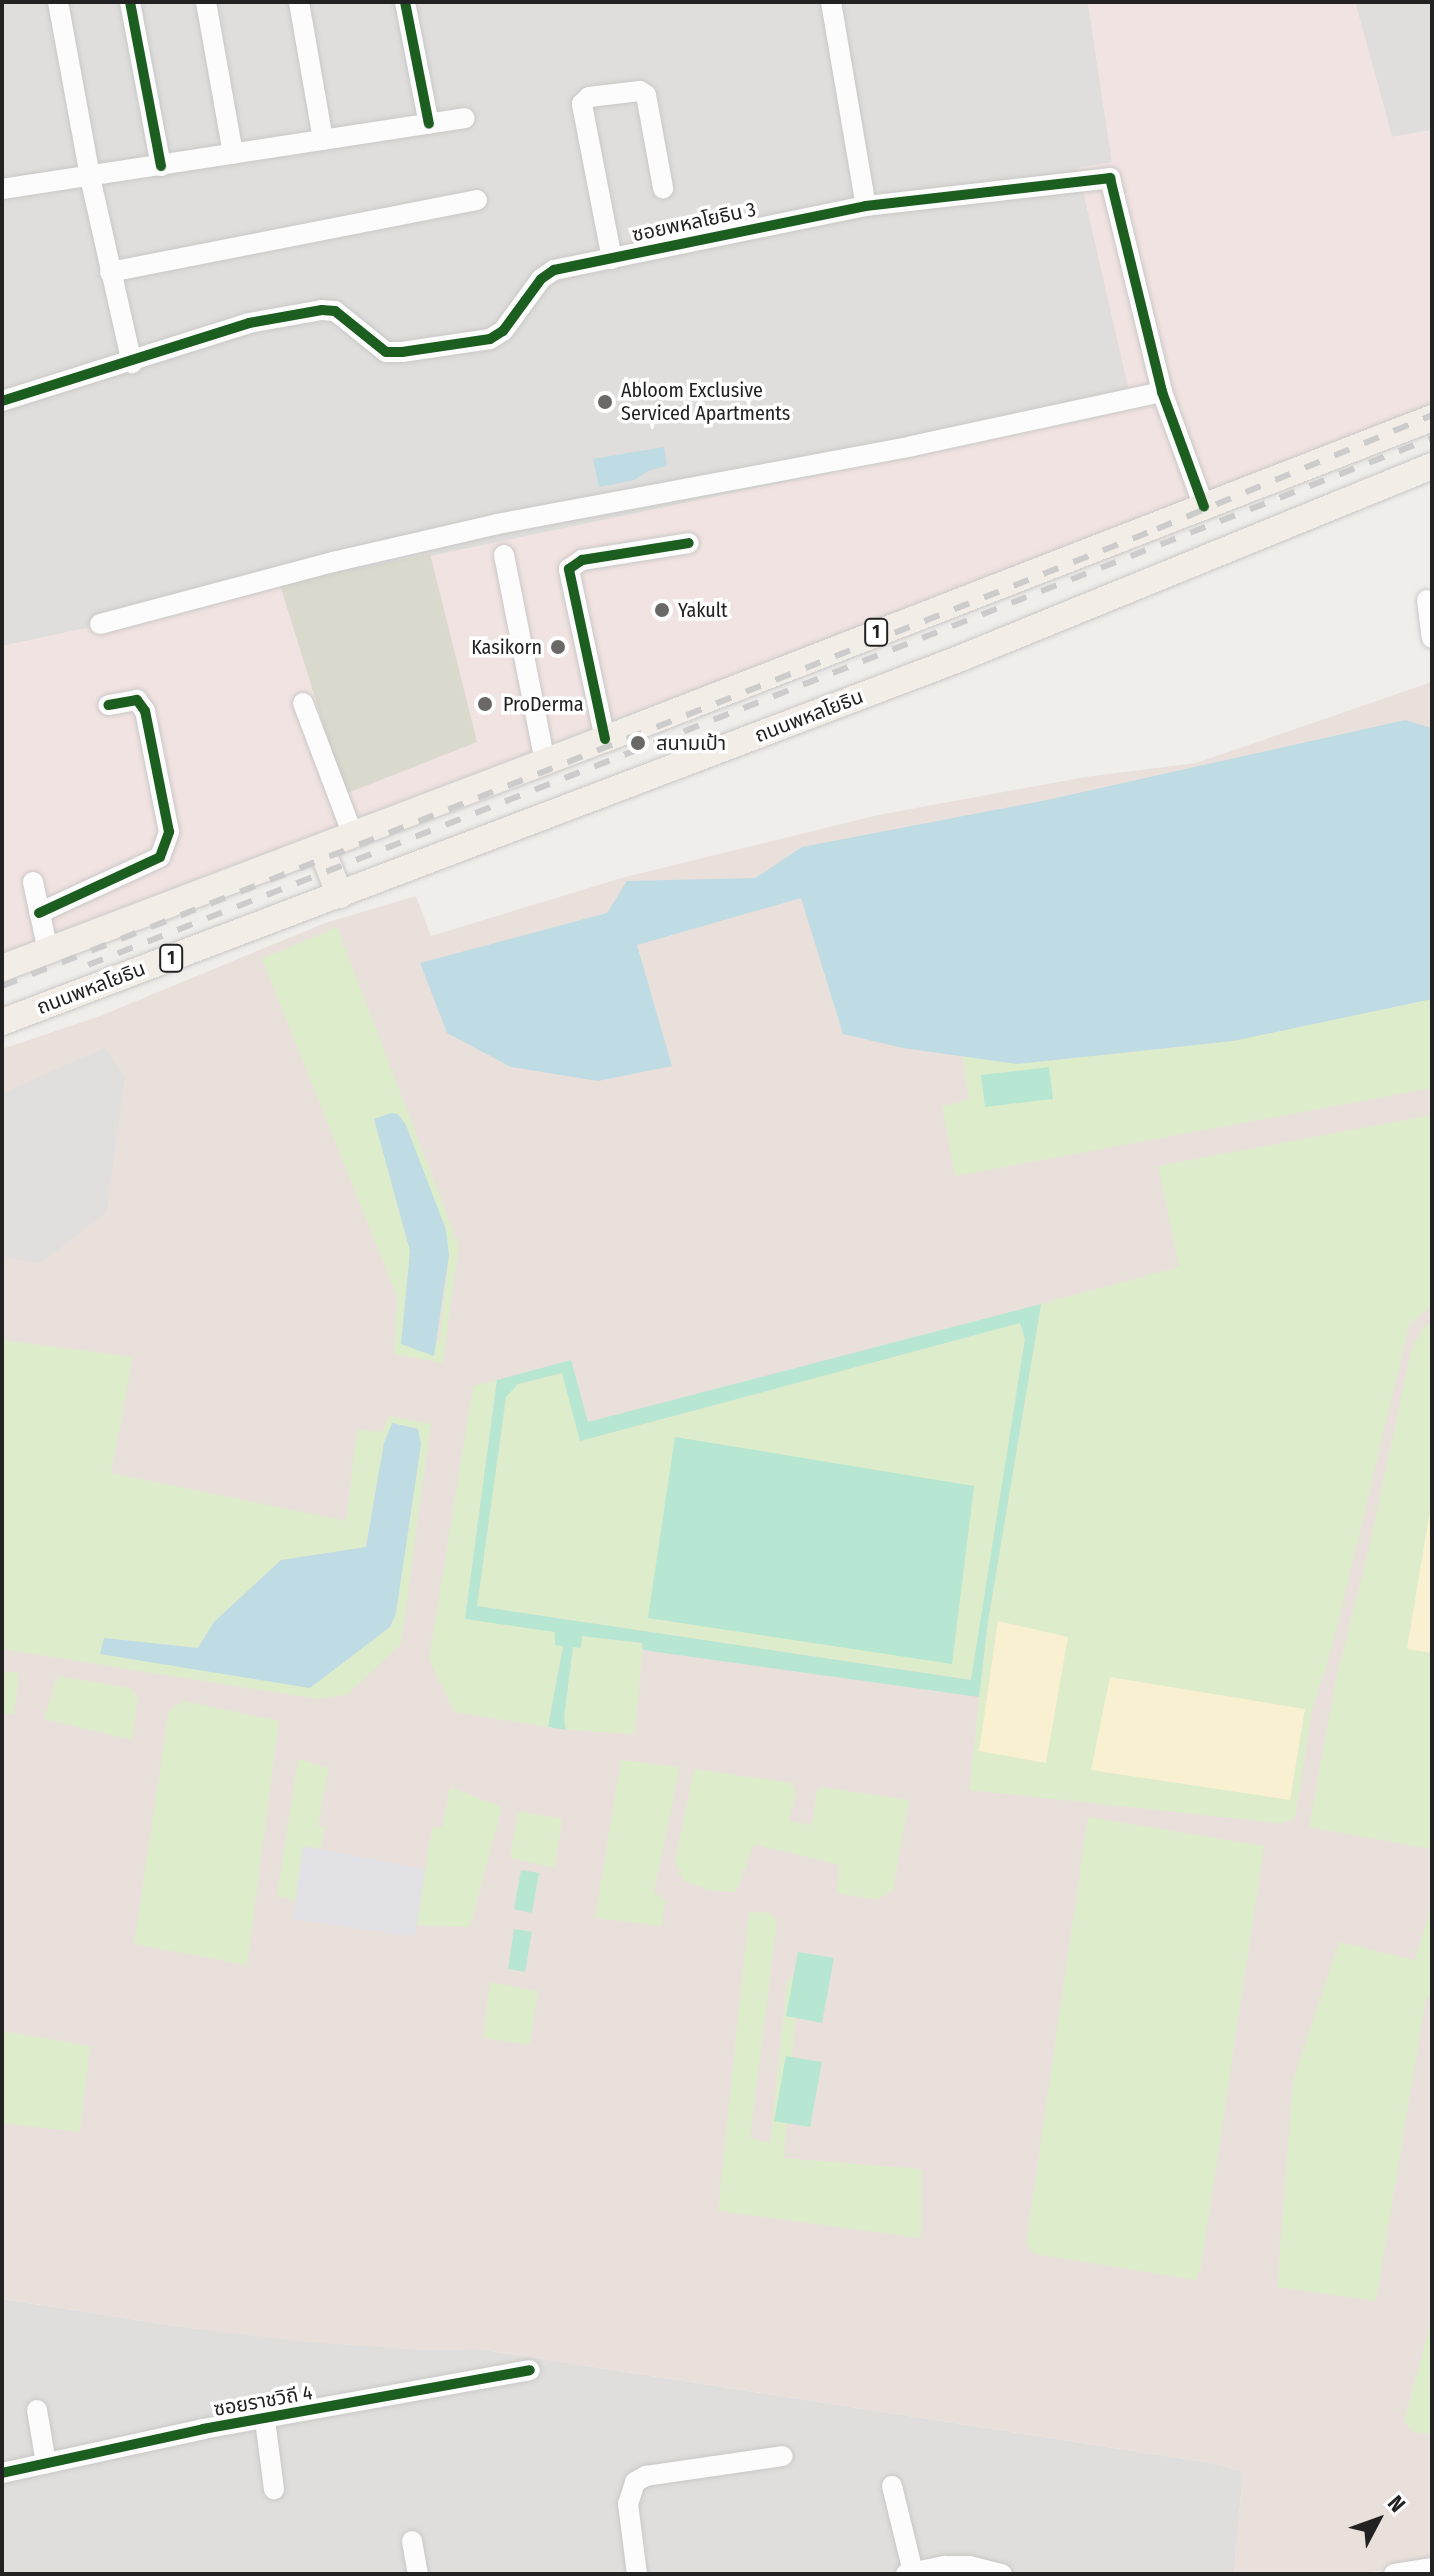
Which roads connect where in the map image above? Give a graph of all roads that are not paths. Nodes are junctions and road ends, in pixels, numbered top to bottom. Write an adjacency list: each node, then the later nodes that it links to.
1 (58, 2): 12 (street)
2 (130, 2): 11 (street)
3 (206, 2): 10 (street)
4 (299, 2): 9 (street)
5 (405, 2): 8 (street)
6 (831, 2): 16 (street)
7 (465, 118): 8 (street)
8 (429, 124): 9 (street)
9 (323, 140): 10 (street)
10 (233, 154): 11 (street)
11 (161, 166): 12 (street)
12 (90, 177): 14 (street); 18 (street)
13 (663, 188): 17 (street)
14 (2, 189)
15 (477, 200): 18 (street)
16 (866, 206): 17 (street, ซอยพหลโยธิน 3); 20 (street, ซอยพหลโยธิน 3)
17 (612, 259): 19 (street, ซอยพหลโยธิน 3)
18 (110, 272): 19 (street)
19 (132, 363): 21 (street, ซอยพหลโยธิน 3)
20 (1162, 392): 24 (street, ซอยพหลโยธิน 3); 29 (street)
21 (2, 401)
22 (1432, 418): 24 (main road, 1)
23 (1432, 466): 26 (main road, ถนนพหลโยธิน / 1)
24 (1204, 507): 26 (main road); 33 (main road, 1)
25 (689, 543): 33 (street)
26 (1222, 549): 38 (main road, ถนนพหลโยธิน / 1)
27 (504, 555): 34 (street)
28 (1427, 600): 30 (street)
29 (100, 624)
30 (1432, 638)
31 (303, 703): 35 (street)
32 (108, 705): 39 (street)
33 (605, 739): 34 (main road, 1)
34 (545, 762): 35 (main road, 1)
35 (353, 835): 36 (main road, 1)
36 (321, 848): 38 (main road); 40 (main road, 1)
37 (33, 882): 39 (street)
38 (340, 895): 42 (main road, ถนนพหลโยธิน / 1)
39 (39, 913): 40 (street)
40 (48, 951): 41 (main road, 1)
41 (2, 968)
42 (2, 1022)
43 (530, 2370): 45 (street, ซอยราชวิถี 4)
44 (37, 2410): 47 (street)
45 (265, 2420): 47 (street, ซอยราชวิถี 4); 50 (street)
46 (783, 2456): 55 (street)
47 (46, 2463): 48 (street, ซอยราชวิถี 4)
48 (2, 2473)
49 (892, 2486): 53 (street)
50 (274, 2489)
51 (412, 2541): 54 (street)
52 (1432, 2568): 57 (street)
53 (909, 2573): 56 (street)
54 (418, 2574)
55 (637, 2574)
56 (1002, 2574)
57 (1394, 2574)

